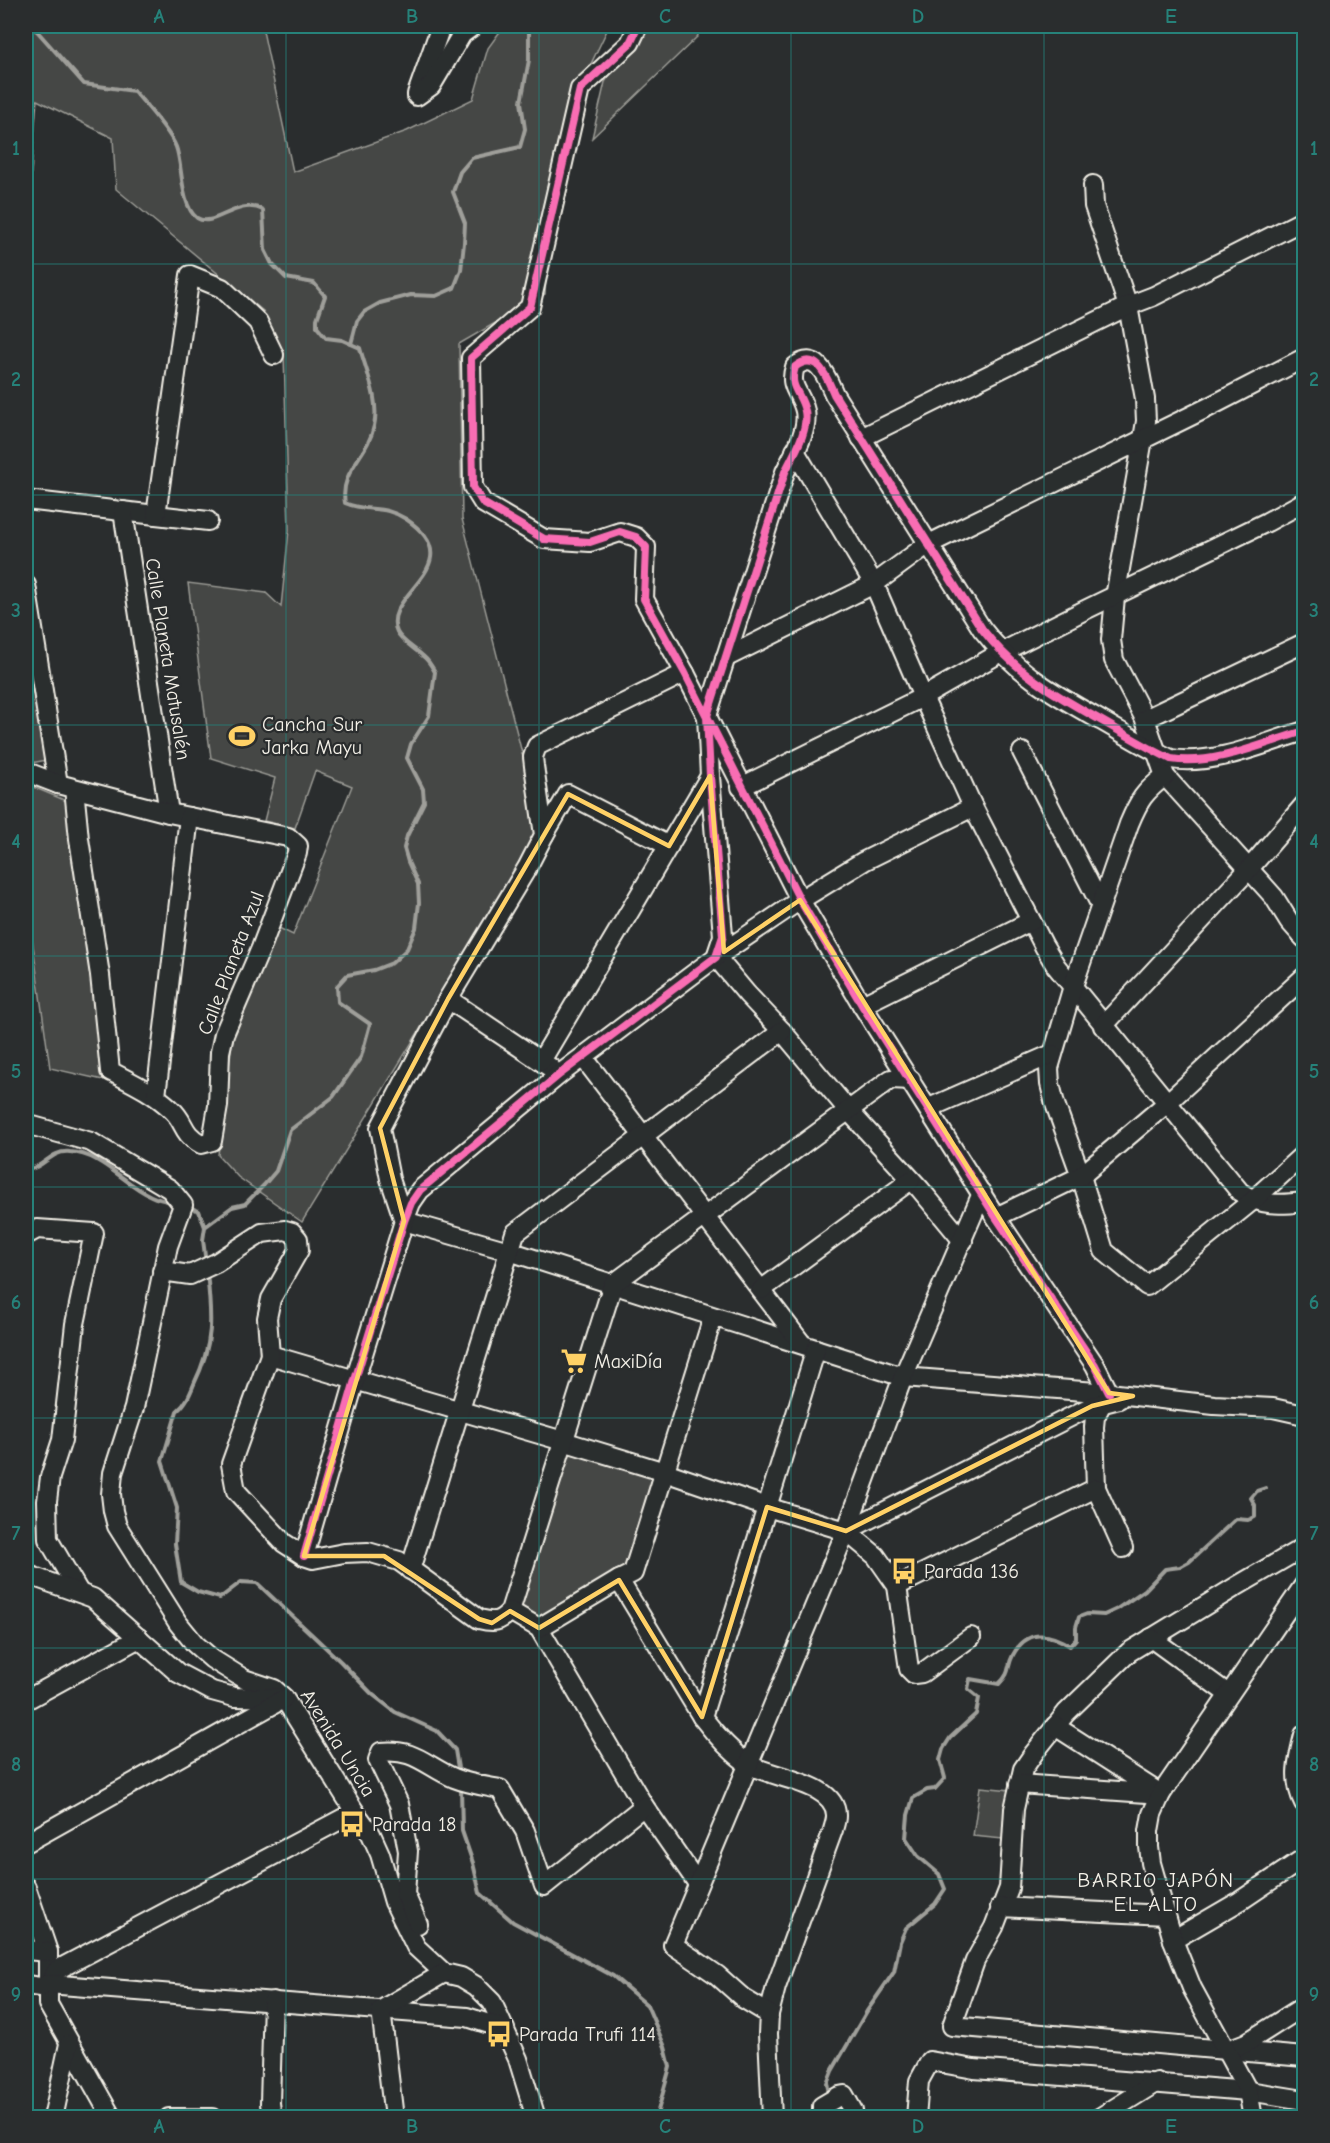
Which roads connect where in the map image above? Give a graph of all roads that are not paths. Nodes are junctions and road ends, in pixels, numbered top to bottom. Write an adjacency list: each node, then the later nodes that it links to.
1 (441, 26): 2 (street)
2 (473, 26)
3 (638, 26): 24 (street)
4 (1093, 185): 6 (street)
5 (1305, 220): 6 (street)
6 (1128, 306): 9 (street); 10 (street)
7 (274, 354): 15 (street)
8 (1305, 358): 10 (street)
9 (861, 438): 11 (street); 17 (street)
10 (1143, 439): 17 (street); 20 (street)
11 (795, 451): 18 (street); 23 (street)
12 (26, 500): 14 (street)
13 (1305, 502): 20 (street)
14 (123, 511): 15 (street); 38 (street, Calle Planeta Matusalén)
15 (156, 515): 16 (street)
16 (208, 521)
17 (927, 545): 18 (street); 22 (street)
18 (874, 584): 23 (street); 25 (street)
19 (26, 585): 34 (street)
20 (1115, 597): 22 (street); 27 (street)
21 (1305, 643): 27 (street)
22 (1000, 653): 25 (street); 30 (street)
23 (724, 657): 26 (street)
24 (685, 673): 26 (street); 40 (street)
25 (922, 697): 35 (street); 37 (street)
26 (707, 716): 32 (street); 35 (street)
27 (1145, 719): 30 (street)
28 (1305, 731): 30 (street)
29 (1022, 752): 44 (street)
30 (1158, 753): 33 (street)
31 (26, 775): 34 (street)
32 (710, 776): 41 (street); 47 (street)
33 (1165, 776): 42 (street); 44 (street)
34 (66, 786): 38 (street); 59 (street)
35 (741, 787): 43 (street)
36 (1305, 804): 42 (street)
37 (974, 807): 43 (street); 45 (street)
38 (169, 813): 39 (street)
39 (189, 817): 59 (street); 59 (street, Calle Planeta Azul)
40 (544, 835): 41 (street); 50 (street)
41 (669, 846): 56 (street)
42 (1248, 870): 46 (street); 52 (street)
43 (800, 900): 47 (street); 51 (street)
44 (1100, 904): 49 (street)
45 (1031, 921): 49 (street); 51 (street)
46 (1305, 938)
47 (716, 957): 53 (street); 55 (street)
48 (1305, 977): 60 (street)
49 (1073, 986): 52 (street); 54 (street)
50 (448, 999): 56 (street); 73 (street)
51 (862, 1005): 58 (street)
52 (1104, 1026): 60 (street)
53 (782, 1031): 62 (street); 64 (street)
54 (1052, 1054): 61 (street); 66 (street)
55 (583, 1057): 57 (street); 64 (street)
56 (541, 1061): 57 (street)
57 (560, 1074): 73 (street)
58 (911, 1080): 61 (street); 62 (street)
59 (156, 1096)
60 (1167, 1103): 66 (street); 69 (street)
61 (929, 1108): 68 (street)
62 (848, 1110): 67 (street); 71 (street)
63 (26, 1124): 77 (street, Avenida Uncia)
64 (642, 1135): 71 (street); 76 (street)
65 (1305, 1154): 69 (street)
66 (1081, 1176): 69 (street); 72 (street)
67 (911, 1180): 75 (street); 79 (street)
68 (982, 1193): 72 (street); 75 (street)
69 (1252, 1201): 70 (street)
70 (1305, 1202)
71 (704, 1215): 78 (street); 79 (street)
72 (996, 1217): 85 (street)
73 (404, 1221): 76 (street); 84 (street)
74 (26, 1235): 101 (street)
75 (963, 1241): 83 (street)
76 (509, 1251): 78 (street); 86 (street)
77 (162, 1272): 82 (street); 108 (street, Avenida Uncia)
78 (613, 1284): 80 (street); 88 (street)
79 (761, 1290): 81 (street)
80 (713, 1317): 81 (street); 89 (street)
81 (809, 1346): 83 (street); 91 (street)
82 (270, 1355): 84 (street); 95 (street)
83 (903, 1377): 85 (street); 92 (street)
84 (355, 1380): 86 (street); 95 (street)
85 (1106, 1398): 87 (street); 90 (street); 92 (street)
86 (459, 1411): 88 (street); 96 (street)
87 (1305, 1415)
88 (563, 1441): 89 (street); 102 (street)
89 (665, 1472): 91 (street); 98 (street)
90 (1096, 1488): 94 (street); 100 (street)
91 (766, 1508): 92 (street); 110 (street)
92 (846, 1531): 100 (street); 113 (street)
93 (1305, 1547): 106 (street)
94 (1123, 1548)
95 (304, 1556): 96 (street)
96 (410, 1570): 102 (street)
97 (26, 1574): 101 (street)
98 (619, 1580): 103 (street); 110 (street)
99 (1305, 1585): 107 (street)
100 (897, 1586): 104 (street)
101 (79, 1592): 105 (street)
102 (510, 1611): 103 (street)
103 (539, 1628): 117 (street)
104 (971, 1637)
105 (139, 1638): 108 (street); 109 (street)
106 (1151, 1638): 107 (street); 111 (street)
107 (1228, 1694): 115 (street)
108 (284, 1698): 118 (street, Avenida Uncia); 119 (street)
109 (26, 1700)
110 (702, 1717): 113 (street)
111 (1055, 1726): 114 (street); 115 (street)
112 (1305, 1735): 116 (street)
113 (749, 1765): 121 (street); 133 (street)
114 (1019, 1784): 115 (street); 123 (street)
115 (1161, 1794): 124 (street)
116 (1305, 1803)
117 (644, 1806): 121 (street); 128 (street)
118 (355, 1812): 128 (street, Avenida Uncia); 129 (street)
119 (26, 1843)
120 (1305, 1858): 125 (street)
121 (698, 1884): 133 (street)
122 (26, 1887): 127 (street)
123 (1000, 1907): 124 (street); 136 (street)
124 (1166, 1915): 125 (street)
125 (1173, 1940): 136 (street)
126 (26, 1950): 127 (street)
127 (48, 1952): 129 (street)
128 (444, 1973): 132 (street); 134 (street, Avenida Uncia)
129 (38, 1985): 130 (street); 135 (street)
130 (273, 2001): 132 (street); 146 (street)
131 (1305, 2006): 136 (street)
132 (381, 2010): 134 (street); 147 (street)
133 (769, 2013): 149 (street)
134 (505, 2029): 148 (street, Avenida Uncia)
135 (69, 2043): 142 (street); 143 (street)
136 (1227, 2050): 137 (street); 139 (street)
137 (1305, 2057)
138 (1157, 2082): 139 (street); 151 (street); 152 (street)
139 (1248, 2091): 140 (street); 153 (street)
140 (1305, 2100)
141 (822, 2112): 150 (street)
142 (53, 2118)
143 (111, 2118)
144 (169, 2118): 145 (street)
145 (212, 2118)
146 (272, 2118)
147 (394, 2118)
148 (536, 2118)
149 (772, 2118)
150 (854, 2118)
151 (916, 2118)
152 (1099, 2118)
153 (1253, 2118)

